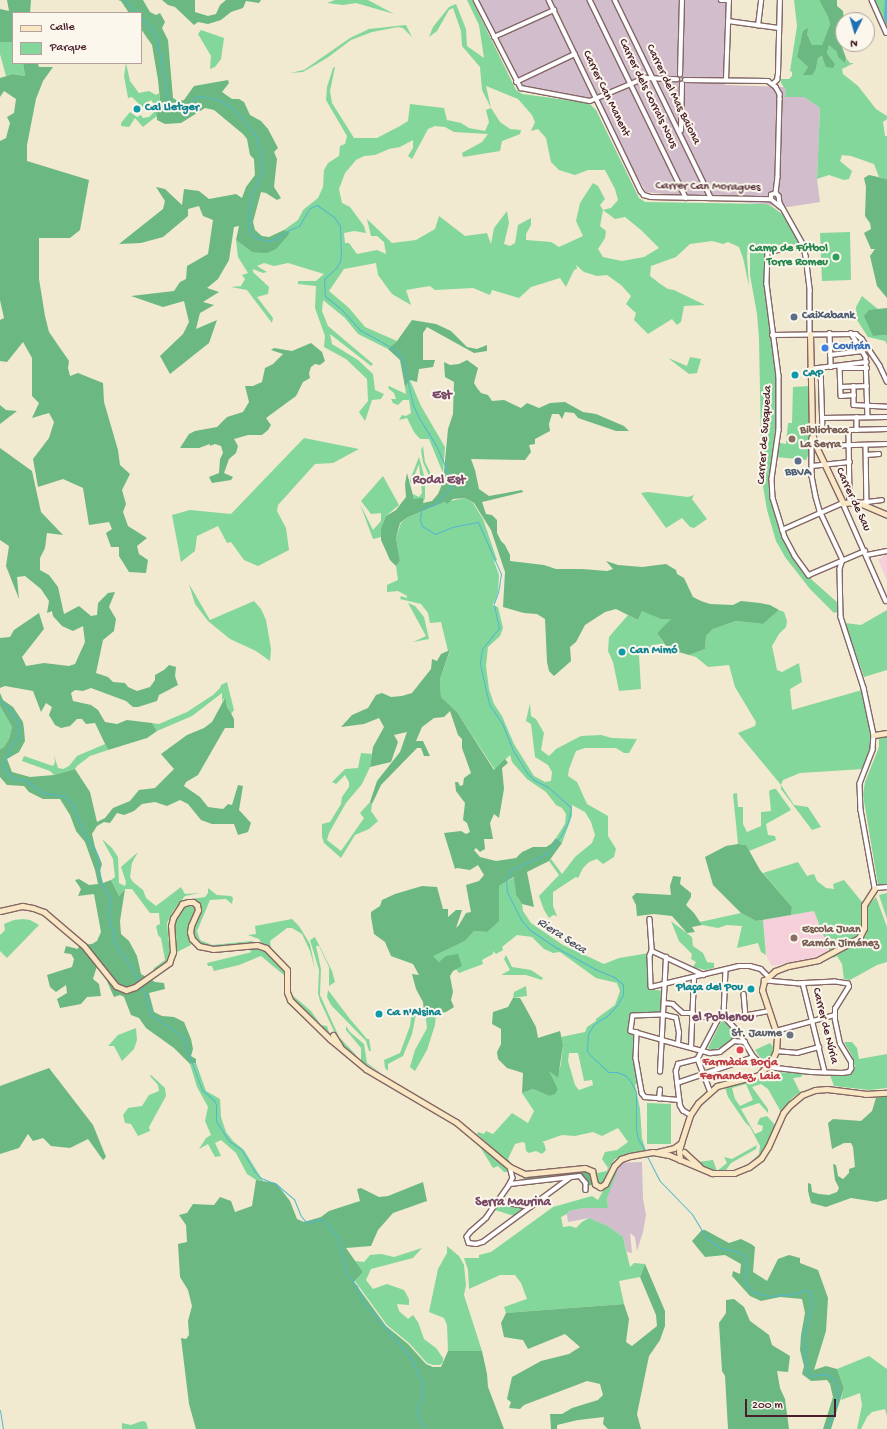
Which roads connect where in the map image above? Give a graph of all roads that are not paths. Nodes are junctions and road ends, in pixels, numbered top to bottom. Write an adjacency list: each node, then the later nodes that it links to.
1 (476, 0): 16 (street)
2 (549, 0): 11 (street, Carrer Can Manent)
3 (590, 0): 24 (street, Carrer dels Corrals Nous)
4 (615, 0): 19 (street, Carrer del Mas Baiona)
5 (682, 0): 18 (street)
6 (721, 0): 7 (street)
7 (729, 0): 12 (street)
8 (761, 0): 13 (street)
9 (780, 0): 14 (street)
10 (872, 0): 15 (street)
11 (554, 10): 16 (street); 17 (street, Carrer Can Manent)
12 (728, 22): 13 (street); 22 (street)
13 (758, 26): 14 (street)
14 (779, 28): 26 (street)
15 (887, 33)
16 (494, 37): 23 (street)
17 (575, 54): 23 (street); 27 (street, Carrer Can Manent)
18 (680, 75): 20 (street); 21 (street)
19 (653, 78): 20 (street); 24 (street); 28 (street, Carrer del Mas Baiona)
20 (677, 79): 25 (street)
21 (685, 80): 22 (street); 25 (street)
22 (726, 80): 26 (street)
23 (516, 82): 27 (street)
24 (630, 83): 27 (street); 31 (street, Carrer dels Corrals Nous)
25 (682, 84): 28 (street)
26 (773, 84): 29 (street)
27 (597, 99): 30 (street, Carrer Can Manent)
28 (683, 138): 32 (street, Carrer del Mas Baiona)
29 (776, 193): 33 (street); 34 (street)
30 (644, 195): 31 (street, Carrer Can Moragues)
31 (686, 198): 32 (street, Carrer Can Moragues)
32 (711, 198): 34 (street, Carrer Can Moragues)
33 (779, 200): 34 (street); 35 (street)
34 (773, 201): 35 (street)
35 (783, 208): 36 (street)
36 (804, 247): 39 (street); 40 (street, Carrer de Susqueda)
37 (830, 333): 38 (street); 39 (street); 42 (street)
38 (851, 333): 41 (street); 49 (street)
39 (810, 334): 40 (street); 46 (main road, Carrer de Sau)
40 (772, 335): 80 (street, Carrer de Susqueda)
41 (863, 351): 42 (street); 43 (street)
42 (830, 355): 44 (street)
43 (867, 362): 45 (street); 48 (street)
44 (831, 367): 45 (street); 47 (street)
45 (840, 367): 48 (street); 52 (street)
46 (810, 368): 47 (street); 61 (main road, Carrer de Sau)
47 (821, 368): 59 (street)
48 (867, 368): 51 (street)
49 (887, 381)
50 (854, 386): 51 (street); 52 (street); 53 (street)
51 (867, 386): 54 (street)
52 (840, 387): 53 (street)
53 (854, 395): 54 (street)
54 (868, 405): 55 (street); 58 (street)
55 (887, 407)
56 (887, 416): 58 (street)
57 (857, 417): 58 (street); 59 (street); 64 (street)
58 (868, 417)
59 (823, 418): 62 (street)
60 (887, 429): 64 (street)
61 (812, 430): 62 (street); 68 (main road, Carrer de Sau)
62 (823, 430): 63 (street)
63 (849, 430): 64 (street); 66 (street)
64 (857, 430)
65 (887, 444): 67 (street)
66 (850, 445): 67 (street); 68 (street); 71 (street)
67 (866, 445): 69 (street)
68 (814, 449): 72 (main road, Carrer de Sau); 73 (street)
69 (866, 454): 70 (street); 77 (street)
70 (879, 454)
71 (850, 462): 72 (street); 75 (street)
72 (824, 463): 73 (street); 76 (main road, Carrer de Sau)
73 (812, 466): 78 (street)
74 (882, 500): 77 (street)
75 (850, 502): 76 (main road); 77 (main road)
76 (842, 503): 78 (street); 82 (street, Carrer de Sau)
77 (867, 503): 79 (main road)
78 (821, 513): 80 (street); 83 (street)
79 (887, 515)
80 (782, 530): 83 (street, Carrer de Susqueda)
81 (887, 551): 82 (street)
82 (866, 553): 83 (street); 84 (street, Carrer de Sau)
83 (843, 560): 86 (street)
84 (886, 600)
85 (887, 733): 86 (main road)
86 (874, 735): 88 (street)
87 (887, 887): 88 (street)
88 (875, 888): 95 (main road)
89 (0, 911): 117 (main road)
90 (650, 919): 91 (street)
91 (652, 951): 92 (street); 99 (street)
92 (666, 957): 94 (street); 99 (street)
93 (726, 970): 94 (street); 95 (street); 107 (street)
94 (704, 976): 96 (street)
95 (768, 976): 97 (main road)
96 (694, 978): 99 (street); 104 (street)
97 (764, 981): 98 (street); 102 (main road)
98 (803, 983): 106 (street); 108 (street, Carrer de Núria)
99 (665, 984): 101 (street)
100 (744, 994): 105 (street)
101 (664, 1003): 103 (street); 104 (street)
102 (769, 1011): 105 (street); 110 (main road)
103 (663, 1015): 109 (street); 112 (street); 114 (street)
104 (693, 1015): 107 (street); 116 (street)
105 (746, 1015): 107 (street)
106 (835, 1015): 108 (street); 124 (street)
107 (724, 1018): 113 (street); 118 (street)
108 (812, 1021): 110 (street); 115 (street, Carrer de Núria)
109 (637, 1032): 112 (street); 130 (street)
110 (776, 1032): 119 (main road)
111 (333, 1035): 117 (main road)
112 (662, 1040): 114 (street); 123 (street)
113 (746, 1042): 118 (street); 120 (street)
114 (678, 1044): 116 (street)
115 (819, 1047): 119 (street); 124 (street, Carrer de Núria)
116 (691, 1048): 118 (street)
117 (343, 1050): 138 (main road)
118 (702, 1050): 121 (street)
119 (776, 1051): 122 (main road)
120 (754, 1057): 122 (street); 125 (street)
121 (698, 1059): 125 (street); 126 (street)
122 (768, 1067): 124 (street); 128 (main road)
123 (660, 1072)
124 (825, 1072)
125 (704, 1074): 126 (street); 128 (street)
126 (677, 1083): 131 (street)
127 (660, 1090): 130 (street)
128 (710, 1091): 132 (main road)
129 (887, 1092): 140 (main road)
130 (659, 1099): 131 (street)
131 (679, 1100): 132 (street)
132 (690, 1115): 133 (main road)
133 (683, 1137): 134 (main road); 136 (main road)
134 (681, 1143): 135 (main road); 137 (main road)
135 (656, 1152): 137 (main road); 141 (main road)
136 (684, 1152): 137 (main road); 140 (main road)
137 (680, 1160): 140 (main road)
138 (510, 1167): 139 (main road); 143 (street)
139 (517, 1171): 141 (main road); 143 (street)
140 (706, 1171)
141 (525, 1174): 144 (street)
142 (571, 1177): 144 (street); 146 (street); 148 (street)
143 (513, 1178): 144 (street); 145 (street)
144 (522, 1181): 145 (street)
145 (510, 1184): 147 (street)
146 (586, 1190)
147 (497, 1201): 148 (street); 148 (street)
148 (530, 1207)

